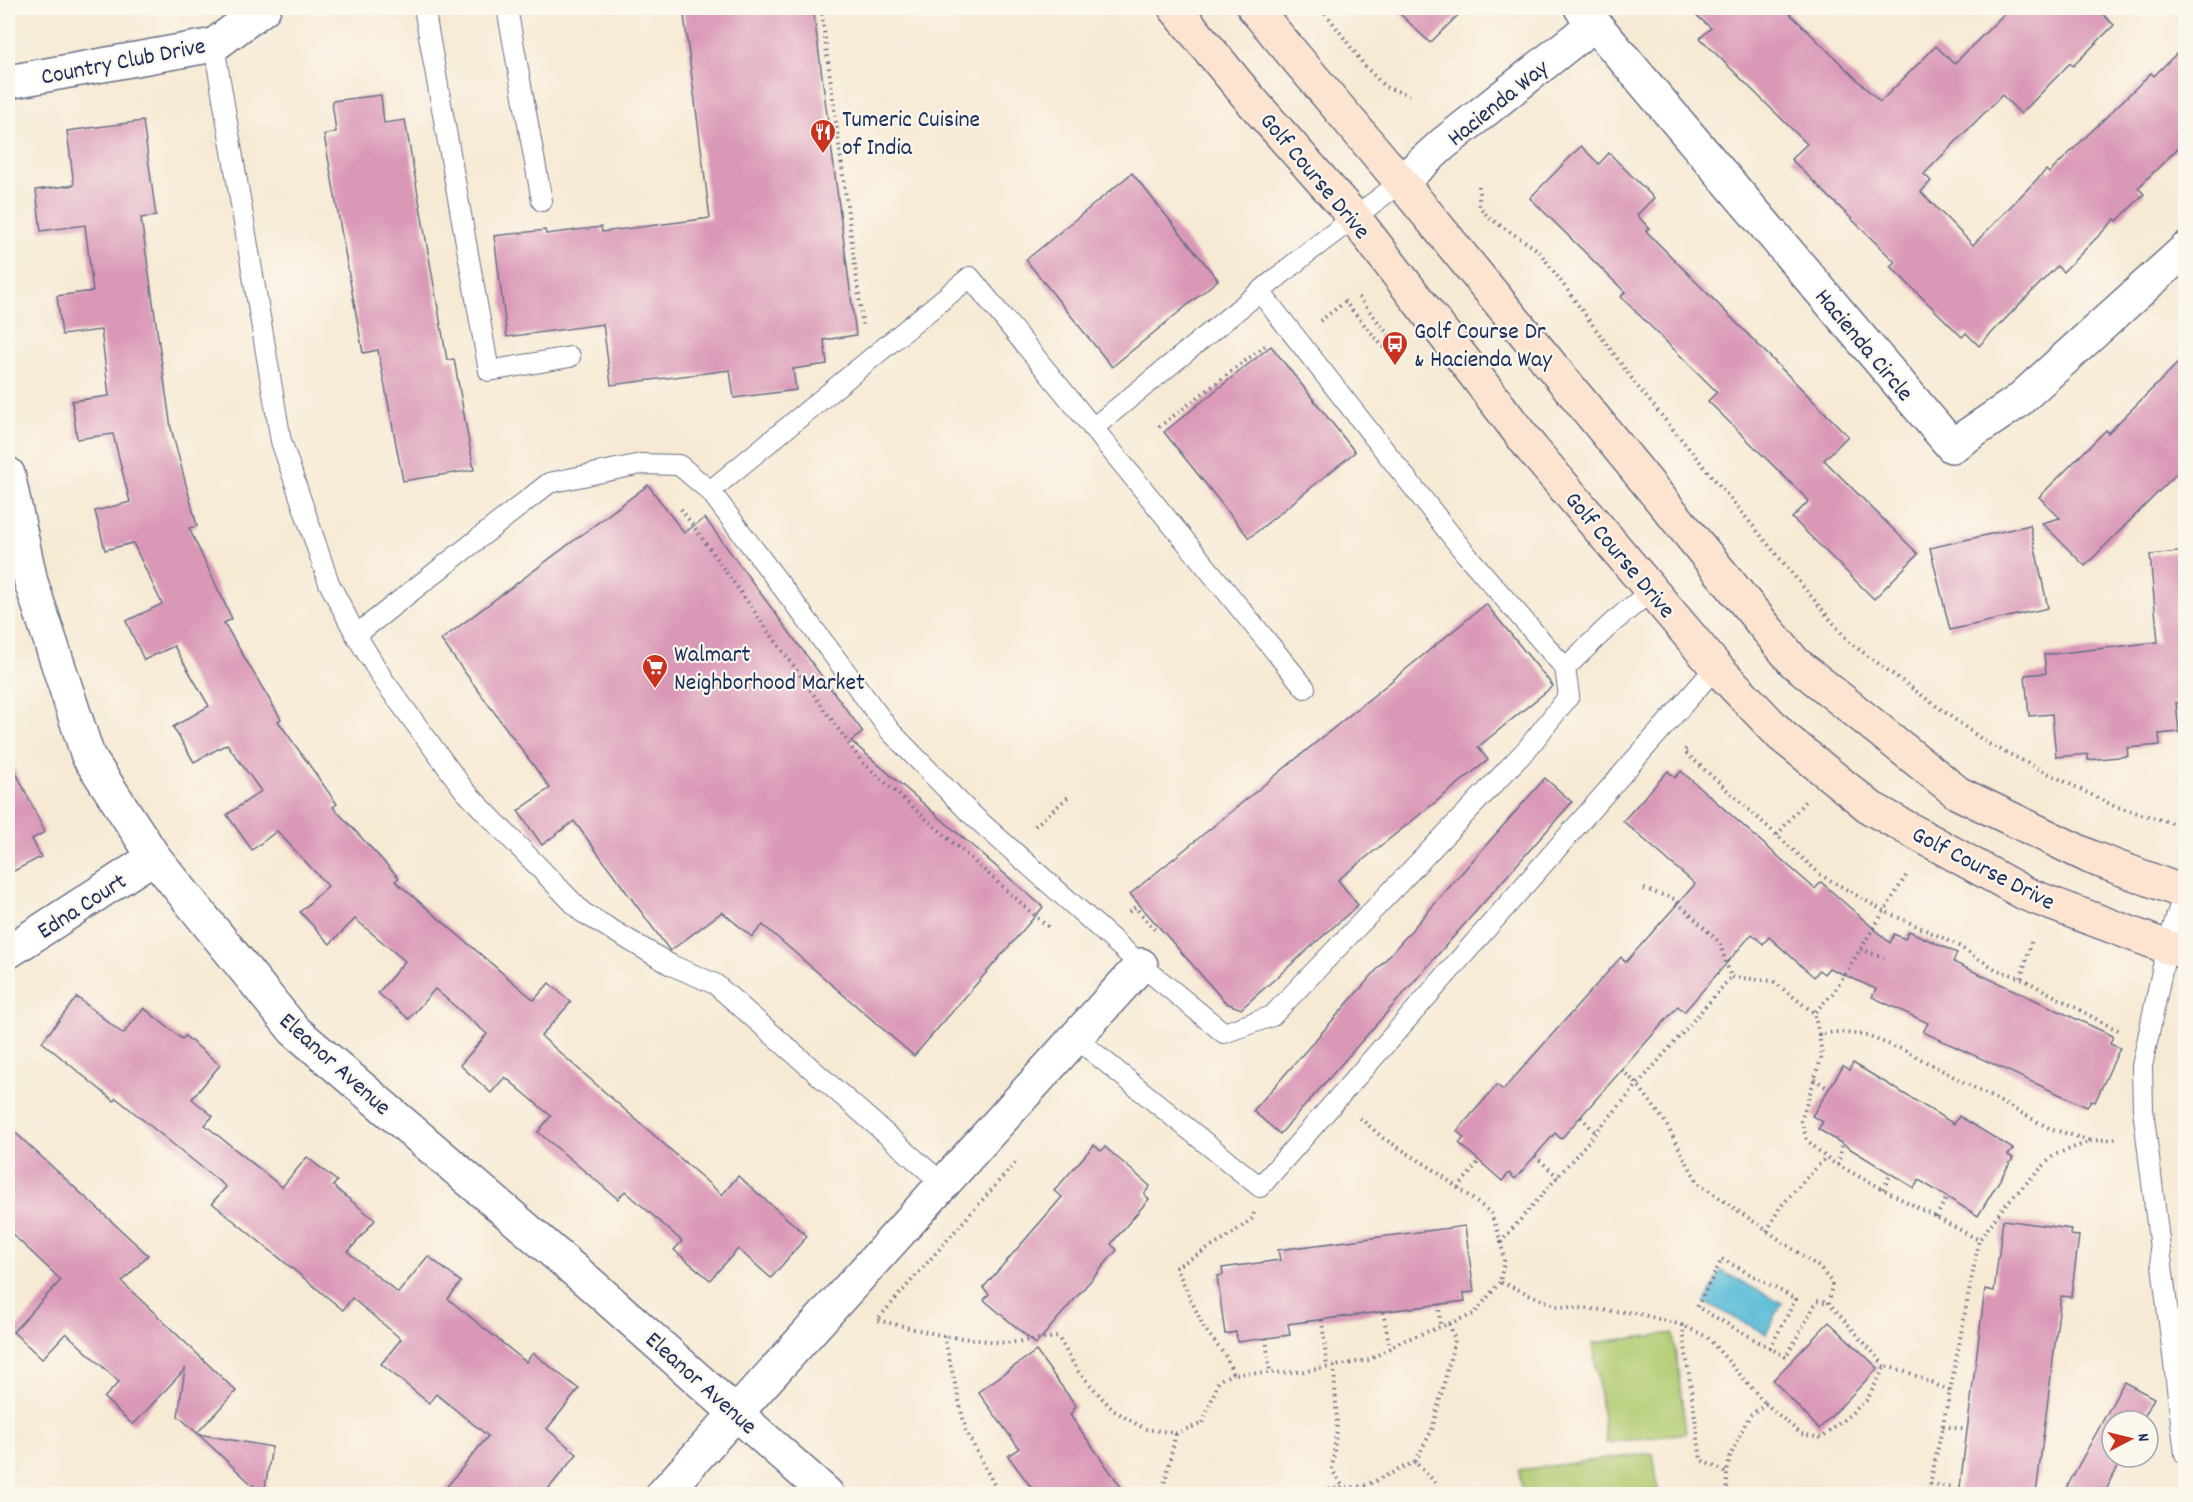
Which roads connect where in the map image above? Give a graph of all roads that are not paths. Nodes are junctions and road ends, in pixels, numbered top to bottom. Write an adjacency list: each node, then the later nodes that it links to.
1 (264, 8): 7 (street, Country Club Drive)
2 (424, 8): 14 (lane)
3 (507, 8): 10 (lane)
4 (1176, 8): 11 (street, Golf Course Drive)
5 (1254, 8): 9 (street)
6 (1588, 16): 9 (street, Hacienda Way); 12 (street, Hacienda Circle)
7 (214, 45): 8 (street, Country Club Drive); 19 (lane)
8 (8, 82)
9 (1401, 182): 11 (lane); 24 (street)
10 (542, 201)
11 (1354, 218): 13 (lane); 18 (street, Golf Course Drive)
12 (2186, 249)
13 (1260, 292): 15 (lane); 21 (lane)
14 (570, 357)
15 (1093, 428): 17 (lane); 22 (lane)
16 (8, 474): 23 (street, Eleanor Avenue)
17 (711, 491): 19 (lane); 27 (lane)
18 (1651, 591): 20 (street, Golf Course Drive); 21 (lane)
19 (356, 635): 29 (lane)
20 (1716, 667): 25 (street, Golf Course Drive); 28 (lane)
21 (1565, 668): 27 (lane)
22 (1305, 688)
23 (154, 857): 26 (street, Edna Court); 30 (street, Eleanor Avenue)
24 (2185, 893): 25 (lane)
25 (2176, 950): 31 (lane)
26 (8, 952)
27 (1141, 965): 28 (street)
28 (1076, 1038): 29 (street)
29 (943, 1184): 30 (street)
30 (737, 1413): 32 (street); 33 (street, Eleanor Avenue)
31 (2185, 1454)
32 (663, 1494)
33 (827, 1494)

